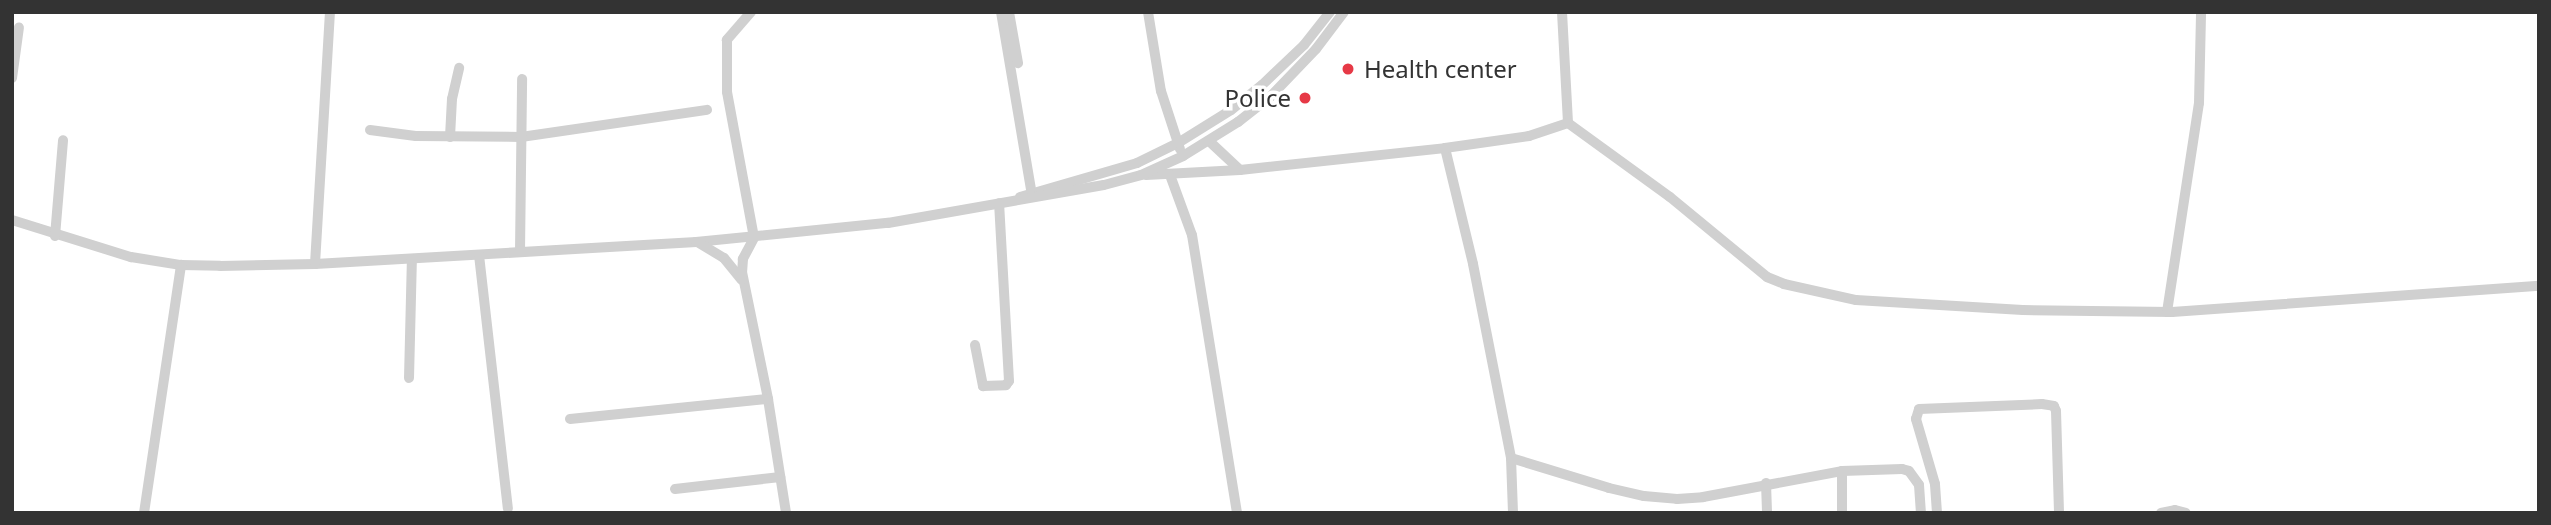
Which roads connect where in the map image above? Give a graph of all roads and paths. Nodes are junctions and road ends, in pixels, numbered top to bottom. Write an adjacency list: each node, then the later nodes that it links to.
1 (330, 12): 39 (street)
2 (751, 12): 34 (street)
3 (1001, 12): 30 (street)
4 (1009, 12): 11 (street)
5 (1148, 12): 24 (street)
6 (1330, 12): 13 (street)
7 (1344, 12): 15 (street)
8 (1562, 12): 18 (street)
9 (2201, 12): 43 (street)
10 (19, 27): 14 (street)
11 (1018, 63)
12 (459, 68): 20 (street)
13 (1279, 69): 15 (street); 24 (street)
14 (12, 78)
15 (1289, 78): 23 (street)
16 (522, 79): 21 (street)
17 (707, 110): 21 (street)
18 (1568, 123): 25 (street); 43 (street)
19 (370, 131): 20 (street)
20 (450, 136): 21 (street)
21 (521, 137): 36 (street)
22 (63, 140): 33 (street)
23 (1209, 141): 26 (street); 27 (street)
24 (1178, 143): 26 (street); 30 (street)
25 (1444, 148): 27 (street); 48 (street)
26 (1183, 156): 28 (street)
27 (1240, 170): 29 (street)
28 (1141, 175): 29 (street); 30 (street)
29 (1170, 175): 56 (street)
30 (1032, 195): 31 (street)
31 (999, 203): 34 (street); 44 (street)
32 (12, 220): 33 (street)
33 (55, 236): 40 (street)
34 (754, 238): 35 (street); 41 (street)
35 (696, 242): 36 (street); 41 (street)
36 (520, 252): 37 (street)
37 (479, 255): 38 (street); 53 (street)
38 (412, 259): 39 (street); 45 (street)
39 (316, 264): 40 (street)
40 (181, 265): 54 (street)
41 (745, 284): 46 (street)
42 (2539, 286): 43 (street)
43 (2167, 312)
44 (975, 345)
45 (409, 378)
46 (768, 399): 47 (street); 50 (street)
47 (570, 419)
48 (1511, 458): 51 (street); 57 (street)
49 (1842, 471): 51 (street); 59 (street); 60 (street)
50 (780, 477): 52 (street); 55 (street)
51 (1766, 483): 58 (street)
52 (675, 489)
53 (508, 508)
54 (144, 513)
55 (786, 513)
56 (1237, 513)
57 (1513, 513)
58 (1766, 513)
59 (1842, 513)
60 (1921, 513)
61 (1937, 513): 62 (street)
62 (2059, 513)
63 (2161, 513): 64 (street)
64 (2186, 513)

